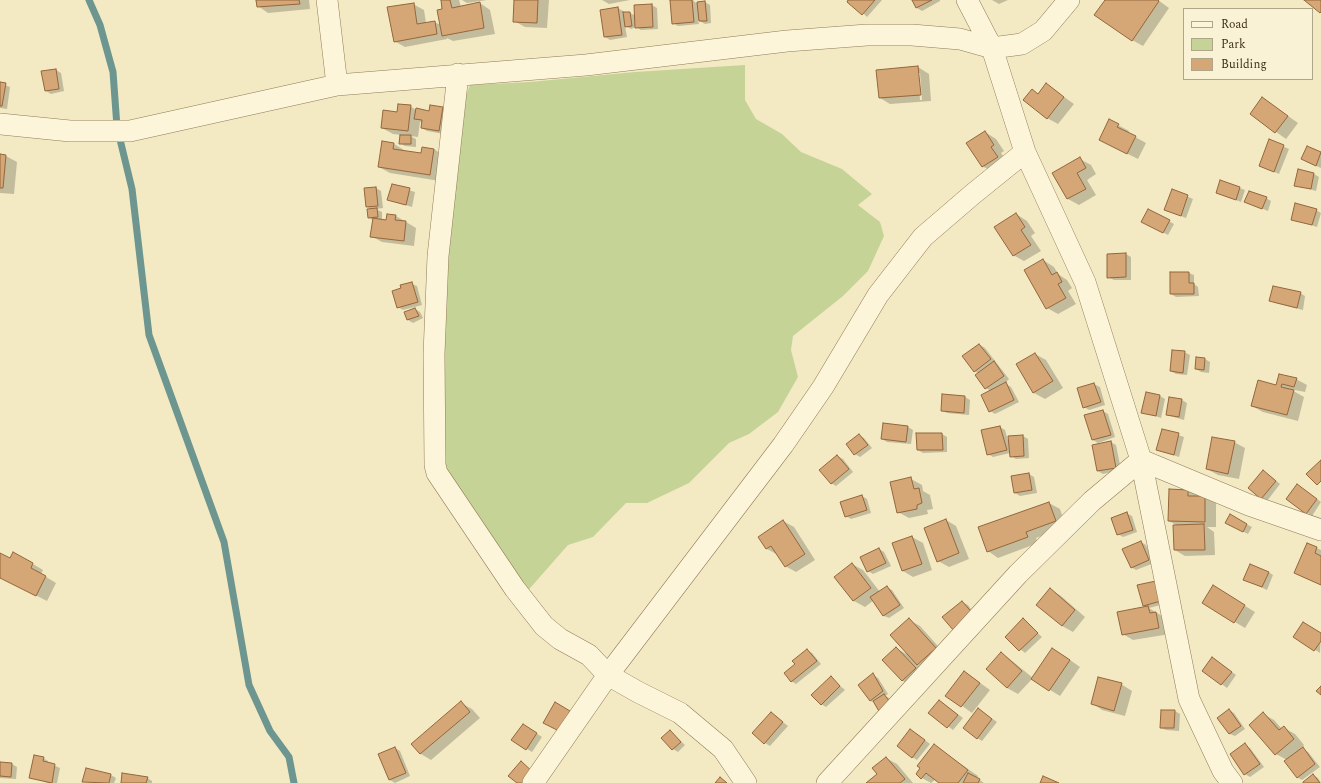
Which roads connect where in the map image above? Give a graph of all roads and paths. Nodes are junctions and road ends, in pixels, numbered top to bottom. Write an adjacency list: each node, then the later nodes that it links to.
1 (327, 0): 6 (street)
2 (967, 0): 4 (street)
3 (1069, 0): 4 (street)
4 (992, 48): 5 (street); 8 (street)
5 (458, 74): 6 (street); 11 (street)
6 (337, 85): 7 (street)
7 (0, 124)
8 (1025, 152): 9 (street); 11 (street)
9 (1141, 460): 10 (street); 14 (street); 15 (street)
10 (1321, 530)
11 (608, 674): 12 (street); 13 (street)
12 (533, 783)
13 (746, 783)
14 (827, 783)
15 (1232, 783)

